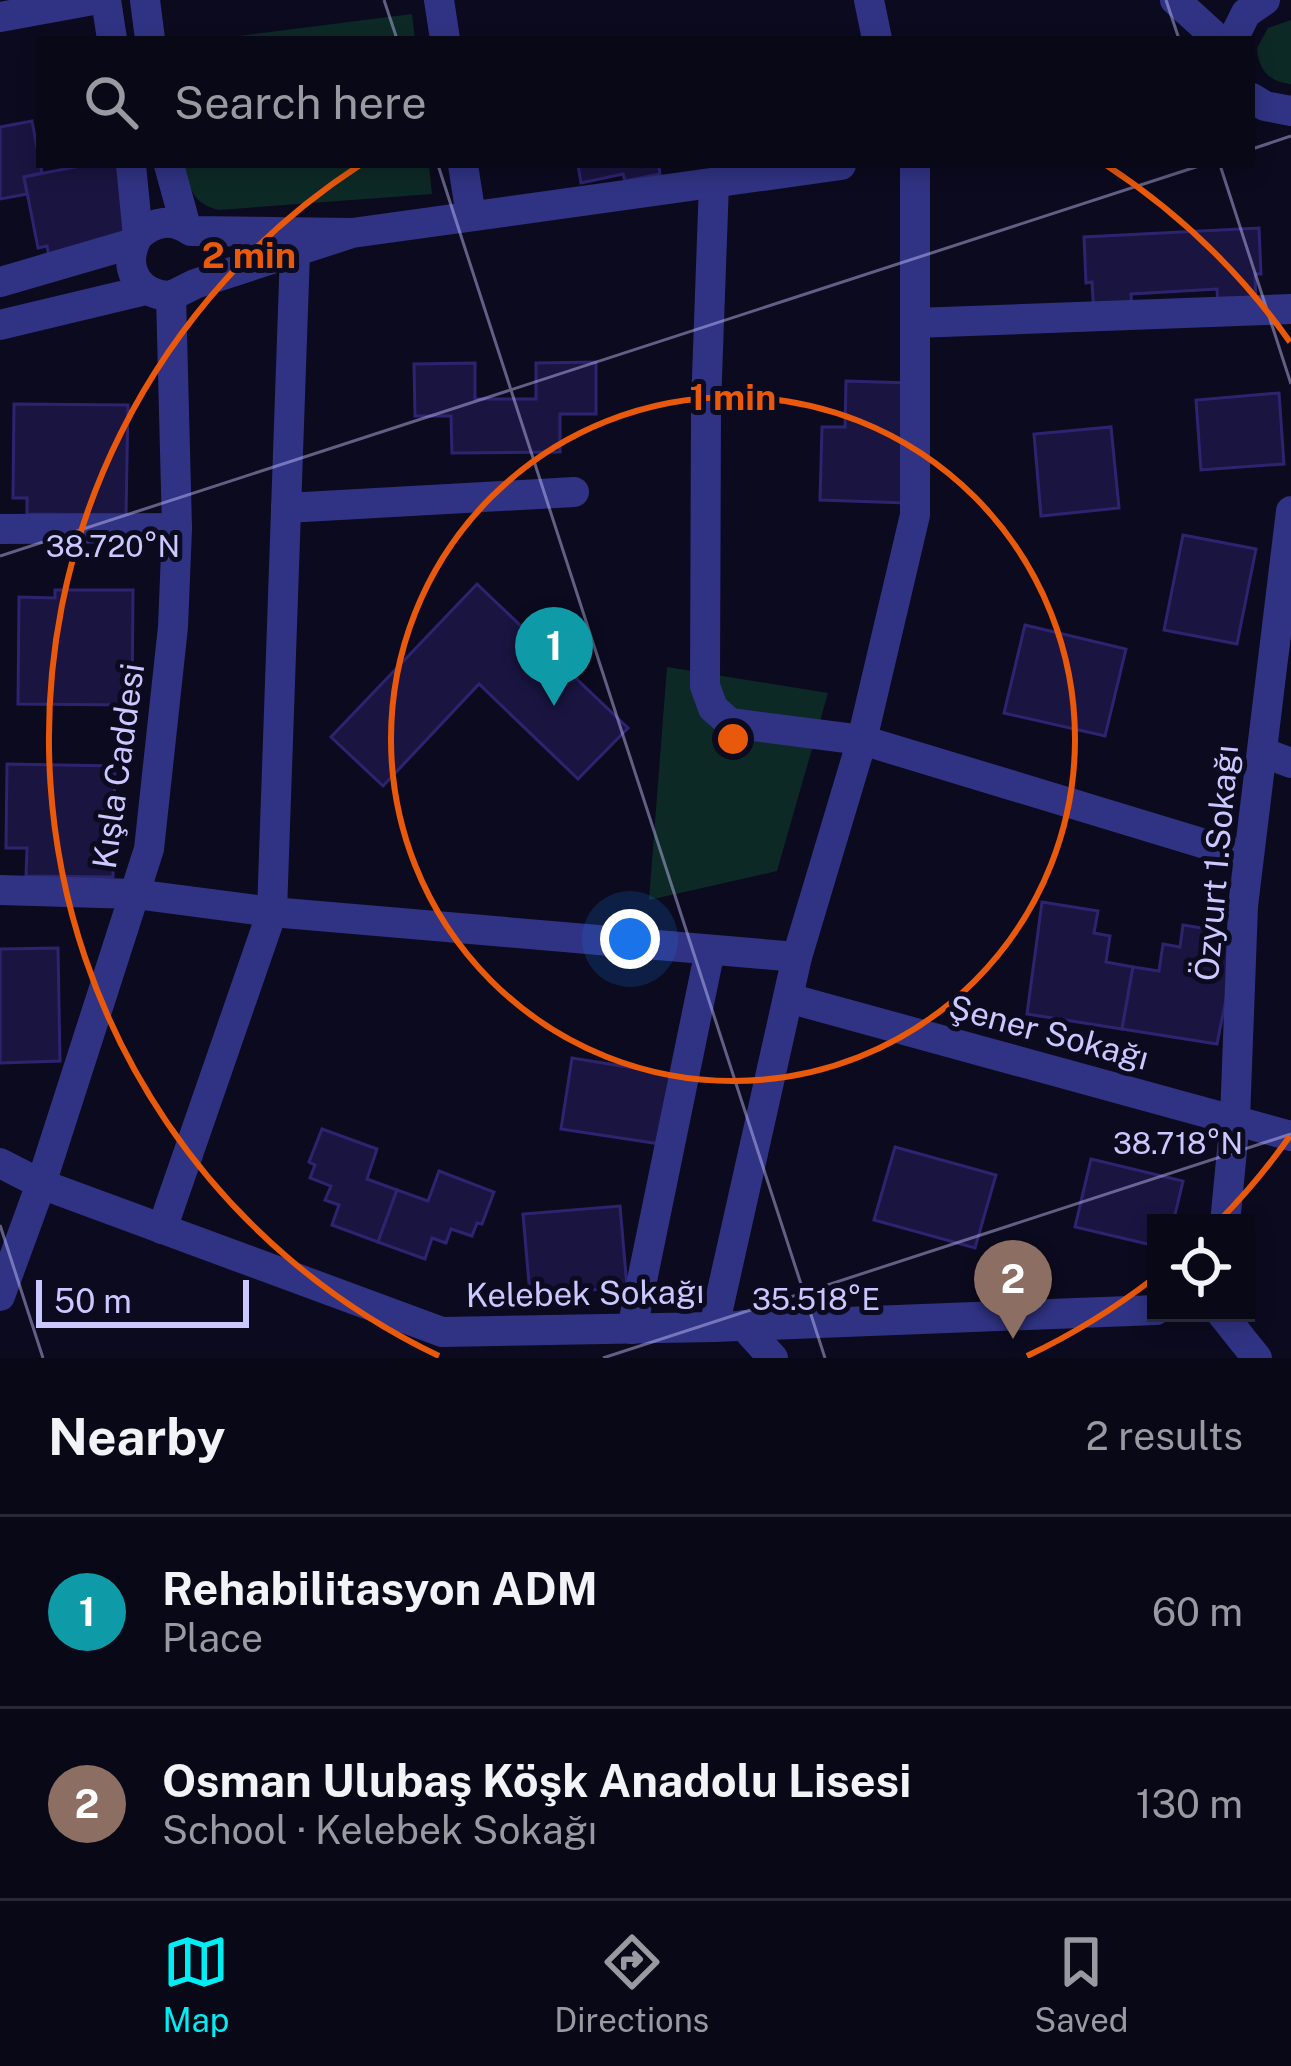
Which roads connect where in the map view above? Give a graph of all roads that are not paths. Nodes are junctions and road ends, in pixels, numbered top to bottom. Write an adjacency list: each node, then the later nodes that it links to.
1 (94, 0): 8 (street)
2 (106, 0): 9 (street)
3 (145, 0): 10 (street)
4 (439, 0): 11 (street)
5 (869, 0): 12 (street)
6 (1175, 0): 13 (street)
7 (1262, 0): 14 (street)
8 (0, 16)
9 (112, 36)
10 (150, 36)
11 (445, 36)
12 (876, 36)
13 (1215, 36)
14 (1234, 36)
15 (131, 168): 24 (street)
16 (170, 168): 22 (street)
17 (464, 168): 21 (street)
18 (820, 168): 20 (street)
19 (915, 168): 29 (street)
20 (714, 183): 21 (street); 36 (street)
21 (471, 215): 23 (street)
22 (188, 229): 23 (street); 24 (street); 27 (street)
23 (352, 233): 25 (street)
24 (136, 240): 26 (street); 27 (street)
25 (295, 252): 27 (street); 32 (street)
26 (0, 282)
27 (171, 290): 30 (street); 34 (street, Kışla Caddesi)
28 (1291, 309): 29 (street)
29 (915, 323): 36 (street)
30 (0, 325)
31 (574, 492): 32 (street)
32 (286, 508): 41 (street)
33 (1291, 512): 37 (street, Özyurt 1.Sokağı)
34 (178, 528): 35 (street); 40 (street, Kışla Caddesi)
35 (0, 529)
36 (862, 740): 38 (street); 43 (street)
37 (1276, 757): 38 (street, Özyurt 1.Sokağı)
38 (1248, 857): 45 (street, Özyurt 1.Sokağı)
39 (0, 890): 40 (street)
40 (135, 894): 41 (street); 48 (street, Kışla Caddesi)
41 (272, 912): 42 (street); 50 (street)
42 (710, 950): 43 (street); 55 (street)
43 (797, 957): 44 (street)
44 (788, 998): 45 (street, Şener Sokağı); 54 (street)
45 (1234, 1119): 46 (street, Şener Sokağı); 49 (street, Özyurt 1.Sokağı)
46 (1291, 1136)
47 (0, 1163): 48 (street, Kelebek Sokağı)
48 (41, 1184): 50 (street, Kelebek Sokağı); 51 (street, Kışla Caddesi)
49 (1226, 1214)
50 (162, 1228): 55 (street, Kelebek Sokağı)
51 (0, 1296)
52 (1147, 1310): 54 (street, Kelebek Sokağı)
53 (1228, 1322): 57 (street)
54 (729, 1326): 55 (street, Kelebek Sokağı); 56 (street)
55 (632, 1329)
56 (773, 1358)
57 (1257, 1358)

